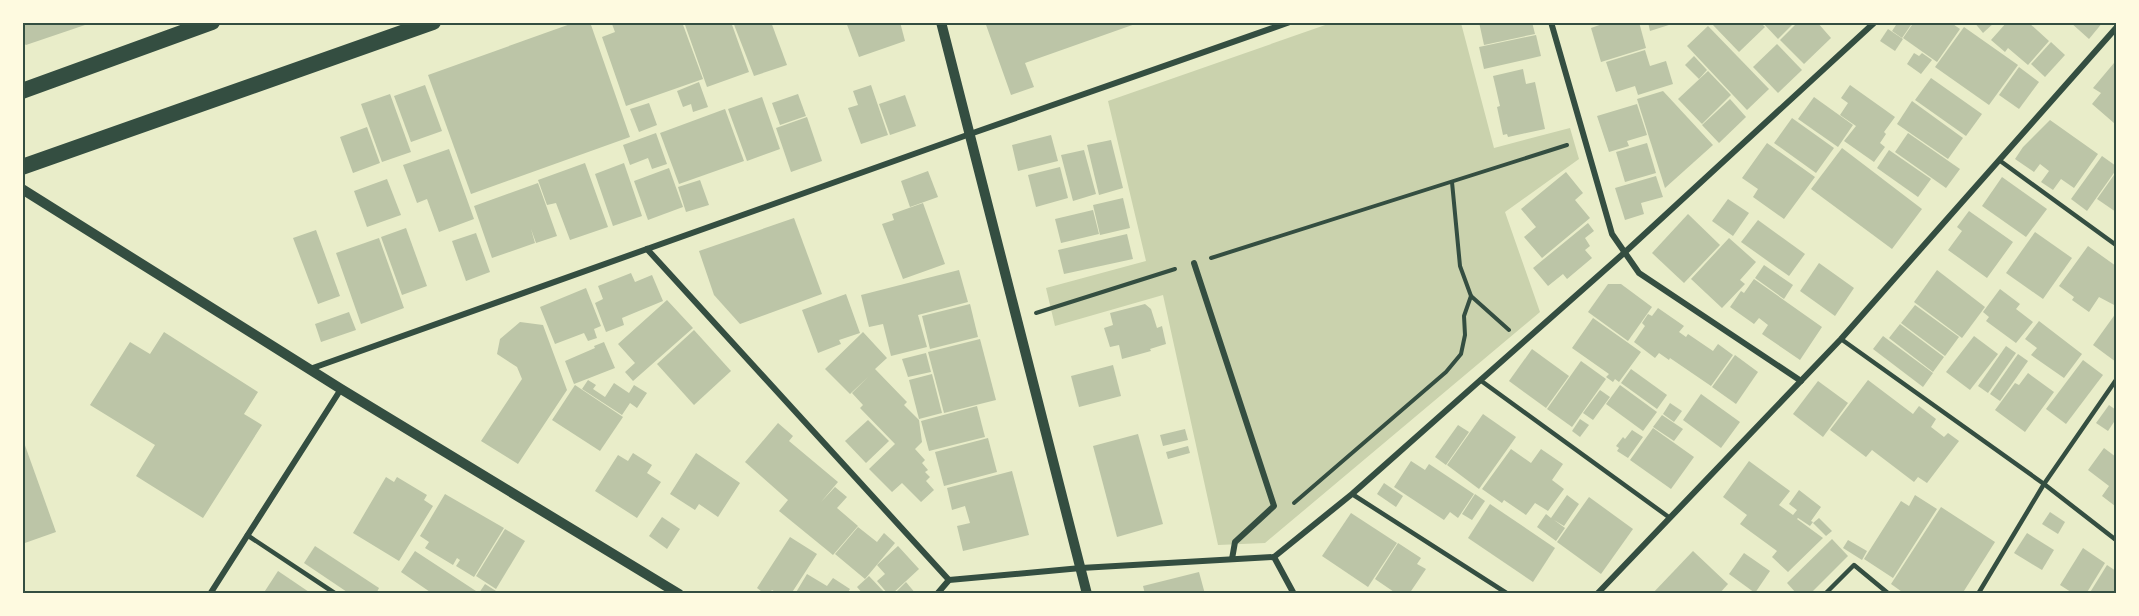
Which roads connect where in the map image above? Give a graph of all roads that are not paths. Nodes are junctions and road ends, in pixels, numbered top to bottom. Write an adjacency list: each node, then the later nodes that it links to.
1 (212, 22): 8 (highway)
2 (433, 22): 11 (highway)
3 (941, 22): 9 (street)
4 (1290, 22): 9 (street)
5 (1551, 22): 15 (street)
6 (1875, 22): 15 (street)
7 (2116, 28): 10 (street)
8 (22, 91)
9 (970, 134): 14 (street); 30 (street)
10 (1999, 160): 13 (lane); 17 (street)
11 (22, 167)
12 (22, 189): 18 (street)
13 (2116, 245)
14 (647, 249): 18 (street); 31 (street)
15 (1624, 253): 19 (street); 21 (street)
16 (1194, 263): 29 (street)
17 (1841, 339): 21 (street); 23 (lane)
18 (310, 369): 22 (street)
19 (1480, 380): 24 (street); 25 (lane)
20 (2116, 380): 23 (lane)
21 (1801, 381): 25 (street)
22 (341, 389): 26 (street); 34 (street)
23 (2044, 484): 27 (lane); 42 (lane)
24 (1352, 494): 28 (street); 38 (lane)
25 (1670, 518): 39 (street)
26 (247, 535): 32 (street); 33 (lane)
27 (2116, 540)
28 (1274, 556): 29 (street); 37 (street)
29 (1232, 559): 30 (street)
30 (1081, 568): 31 (street); 36 (street)
31 (949, 580): 35 (street)
32 (210, 594)
33 (336, 594)
34 (679, 594)
35 (937, 594)
36 (1087, 594)
37 (1294, 594)
38 (1508, 594)
39 (1597, 594)
40 (1825, 594): 41 (lane)
41 (1889, 594)
42 (1978, 594)

